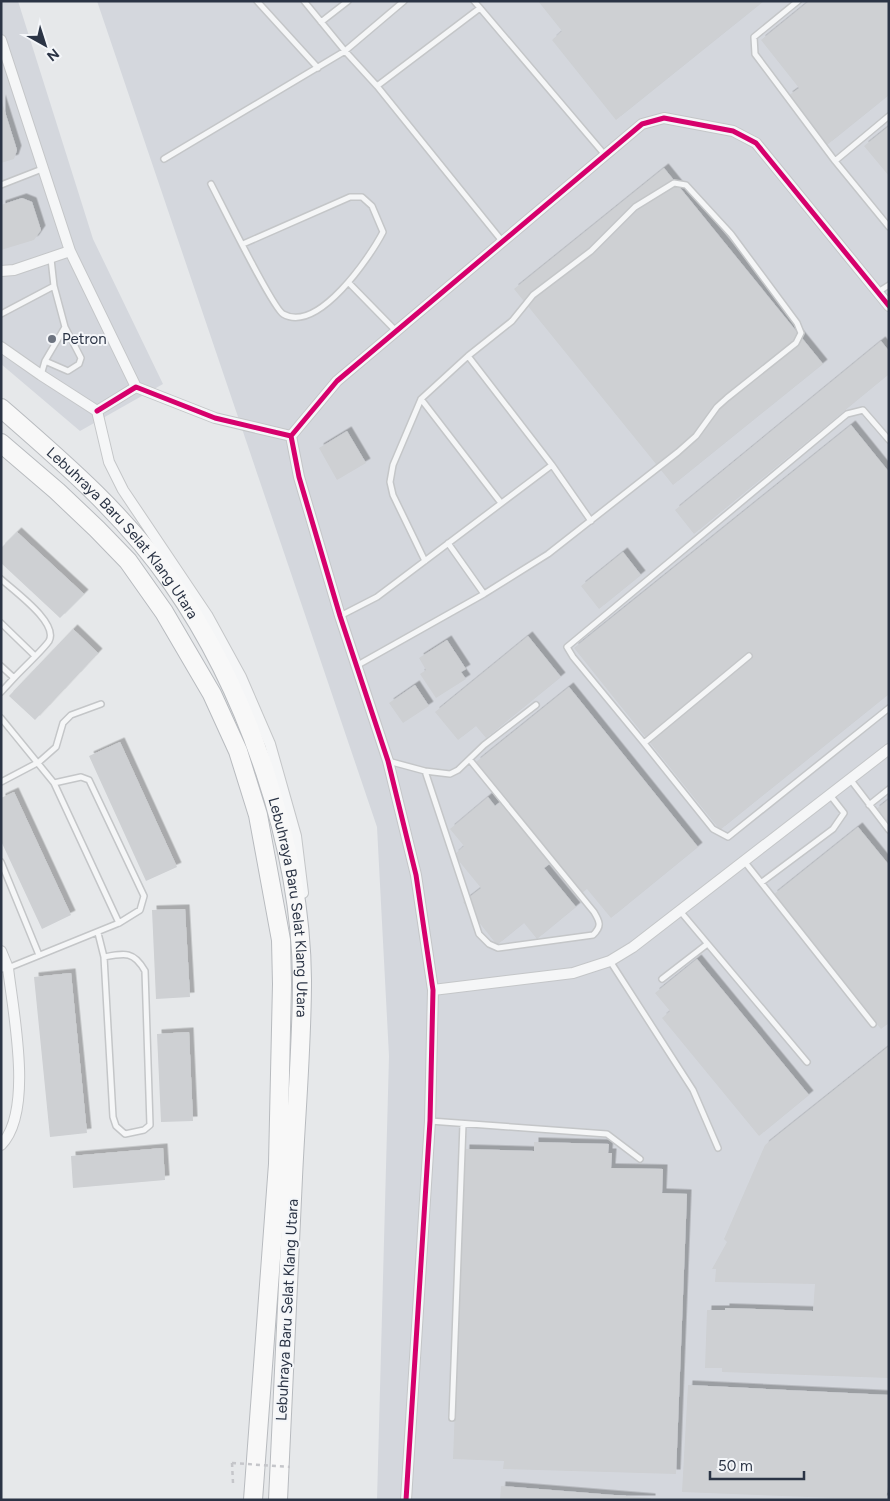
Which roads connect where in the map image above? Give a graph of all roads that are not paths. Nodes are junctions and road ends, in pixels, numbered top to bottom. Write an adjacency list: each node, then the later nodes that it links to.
1 (256, 1): 11 (lane)
2 (304, 1): 8 (lane)
3 (348, 1): 8 (lane)
4 (404, 1): 10 (lane)
5 (474, 1): 7 (lane)
6 (798, 1): 16 (lane)
7 (480, 8): 12 (lane); 14 (lane)
8 (322, 22): 10 (lane)
9 (1, 40): 17 (street)
10 (345, 51): 11 (lane); 12 (lane)
11 (318, 68): 15 (lane)
12 (378, 86): 21 (lane)
13 (889, 116): 16 (lane)
14 (605, 155): 21 (street); 29 (street)
15 (164, 159)
16 (835, 161): 20 (lane)
17 (42, 169): 19 (lane); 23 (street)
18 (211, 184): 22 (lane)
19 (1, 185)
20 (889, 227)
21 (503, 242): 33 (street)
22 (243, 244): 26 (lane); 26 (lane)
23 (70, 251): 24 (street); 38 (street)
24 (51, 259): 25 (street); 28 (lane)
25 (1, 271)
26 (349, 283): 33 (lane)
27 (889, 285): 29 (lane)
28 (54, 286): 31 (lane); 32 (lane)
29 (877, 292): 30 (street)
30 (889, 306)
31 (1, 314)
32 (65, 327): 36 (lane); 36 (lane)
33 (396, 332): 42 (street)
34 (1, 347): 37 (street)
35 (468, 356): 39 (lane); 45 (lane); 47 (lane)
36 (45, 360): 37 (lane)
37 (41, 375): 41 (street)
38 (136, 387): 41 (street); 42 (street)
39 (421, 399): 46 (lane); 49 (lane)
40 (1, 408): 89 (highway, Lebuhraya Baru Selat Klang Utara)
41 (97, 411): 89 (street)
42 (291, 436): 52 (street)
43 (889, 440): 64 (lane)
44 (1, 443): 100 (highway, Lebuhraya Baru Selat Klang Utara)
45 (552, 465): 46 (lane); 47 (lane)
46 (501, 503): 48 (lane)
47 (591, 521): 51 (lane)
48 (448, 543): 49 (lane); 51 (lane)
49 (425, 561): 52 (lane)
50 (1, 579): 54 (lane)
51 (484, 594): 57 (lane)
52 (340, 616): 57 (street)
53 (1, 623): 54 (lane)
54 (34, 655): 58 (lane)
55 (749, 656): 64 (lane)
56 (1, 666): 58 (lane)
57 (356, 666): 67 (street)
58 (14, 678): 59 (lane)
59 (1, 692)
60 (101, 704): 68 (lane)
61 (536, 705): 66 (lane)
62 (889, 708): 64 (lane)
63 (1, 718): 68 (lane)
64 (644, 744)
65 (889, 749): 70 (street)
66 (470, 760): 69 (lane); 69 (lane)
67 (388, 761): 69 (lane); 91 (street)
68 (39, 762): 71 (lane); 72 (lane)
69 (425, 771)
70 (850, 779): 74 (street); 75 (lane)
71 (1, 782)
72 (54, 783): 81 (lane); 81 (lane)
73 (889, 789): 75 (lane)
74 (830, 794): 77 (street); 79 (lane)
75 (869, 805): 76 (lane)
76 (889, 830)
77 (744, 861): 79 (lane); 80 (street)
78 (1, 862): 85 (lane)
79 (762, 882): 92 (lane)
80 (679, 911): 83 (lane); 87 (street)
81 (119, 923): 82 (lane)
82 (98, 933): 85 (lane); 86 (lane)
83 (706, 945): 90 (lane); 93 (lane)
84 (1, 952): 88 (street)
85 (39, 956): 88 (lane)
86 (104, 957): 86 (lane)
87 (610, 961): 91 (street); 97 (lane)
88 (5, 969): 96 (street)
89 (302, 979): 101 (highway, Lebuhraya Baru Selat Klang Utara)
90 (662, 980)
91 (433, 990): 94 (street)
92 (873, 1024)
93 (807, 1062)
94 (430, 1121): 95 (lane); 102 (street)
95 (463, 1124): 98 (lane); 99 (lane)
96 (1, 1145)
97 (718, 1148)
98 (640, 1159)
99 (452, 1418)
100 (253, 1500)
101 (278, 1500)
102 (406, 1500)

